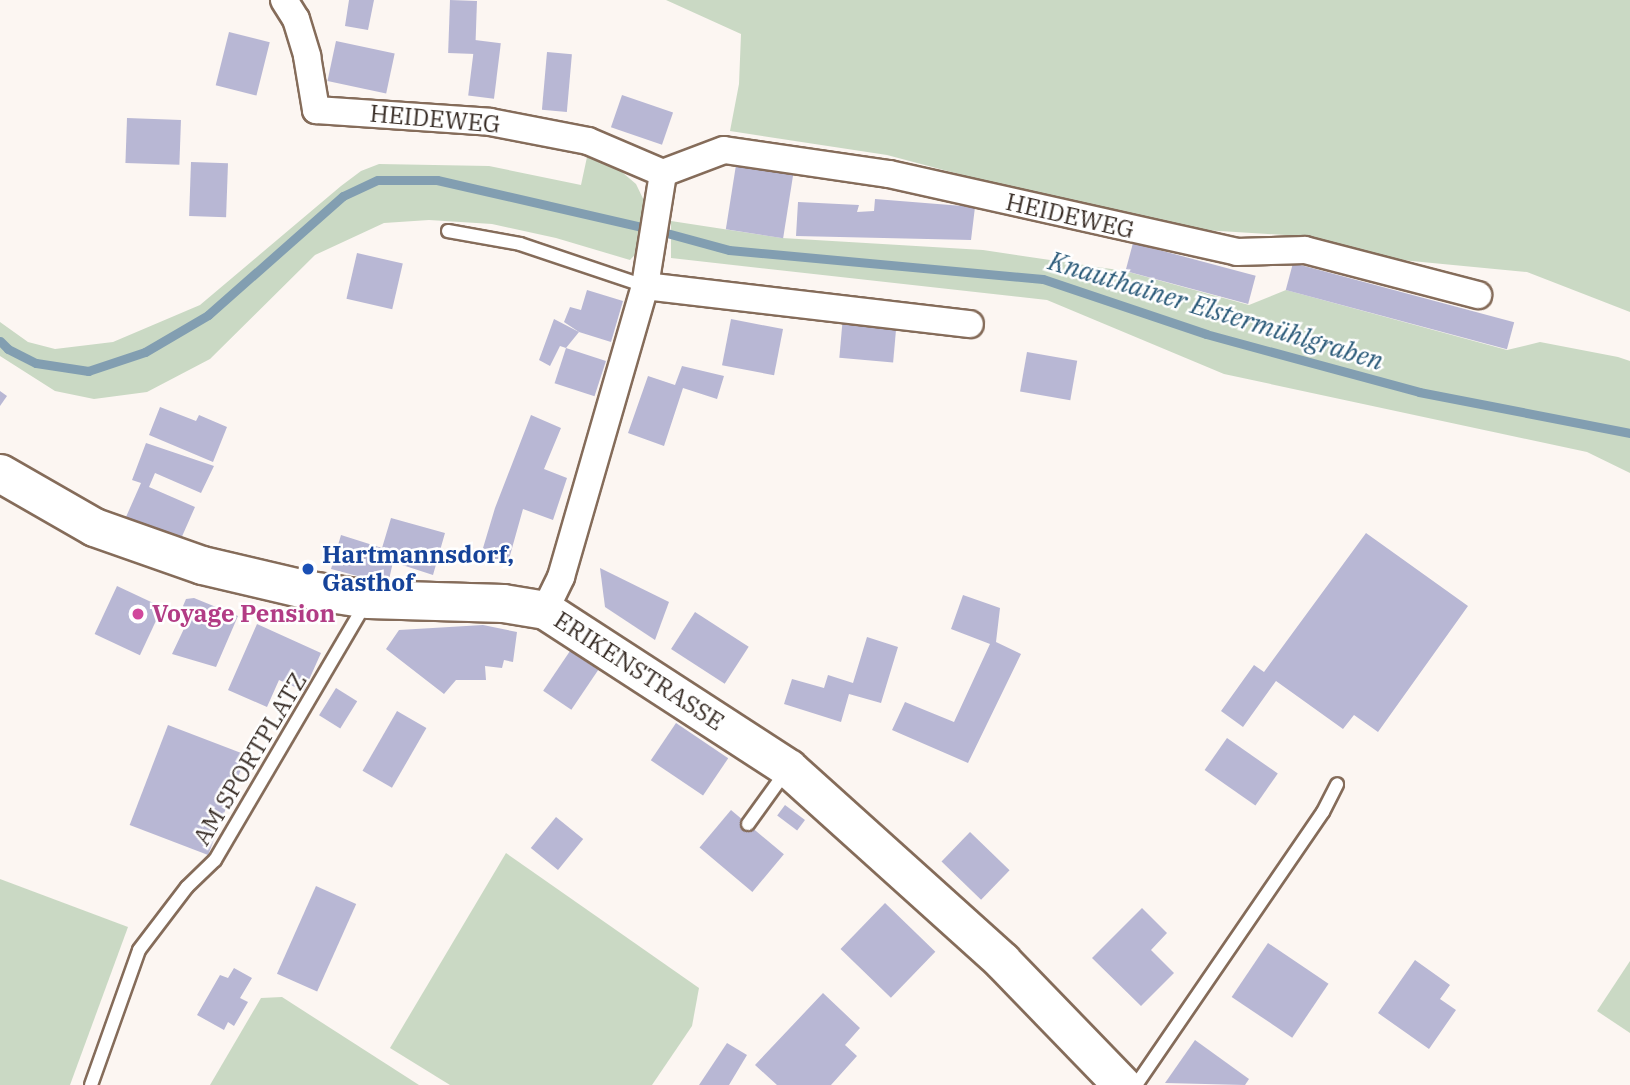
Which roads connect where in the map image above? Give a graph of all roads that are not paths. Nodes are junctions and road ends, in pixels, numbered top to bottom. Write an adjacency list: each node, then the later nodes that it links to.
1 (284, 0): 2 (street, HEIDEWEG)
2 (663, 173): 4 (street); 5 (street, HEIDEWEG)
3 (448, 231): 4 (lane)
4 (645, 286): 6 (street); 9 (street)
5 (1478, 295)
6 (970, 324)
7 (0, 473): 8 (street, ERIKENSTRASSE)
8 (368, 599): 9 (street, ERIKENSTRASSE); 13 (lane, AM SPORTPLATZ)
9 (545, 610): 10 (street, ERIKENSTRASSE)
10 (788, 768): 12 (lane); 14 (street, ERIKENSTRASSE)
11 (1337, 784): 15 (lane)
12 (748, 824)
13 (91, 1085)
14 (1122, 1085)
15 (1136, 1085)

